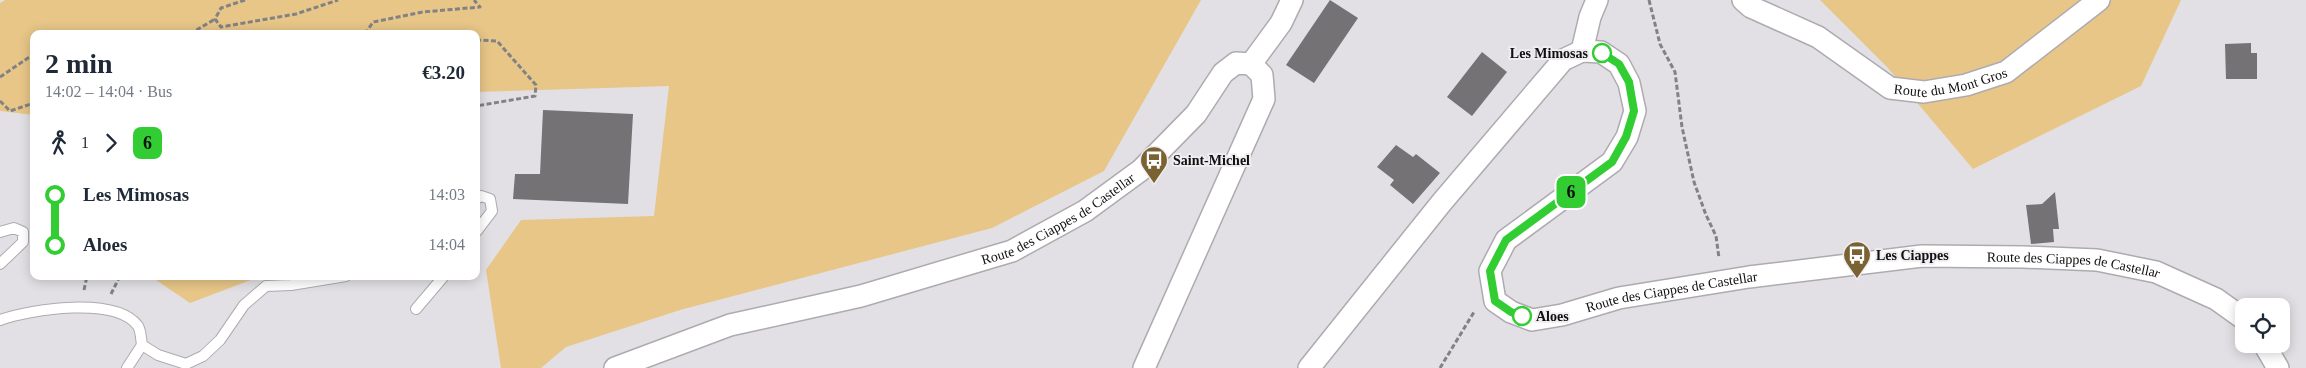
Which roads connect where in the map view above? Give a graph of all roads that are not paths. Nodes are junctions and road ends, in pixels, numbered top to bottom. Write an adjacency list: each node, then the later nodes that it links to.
1 (1292, 0): 6 (street)
2 (1597, 0): 5 (street)
3 (1743, 0): 4 (street, Route du Mont Gros)
4 (2099, 0)
5 (1582, 51): 14 (street, Route des Ciappes de Castellar); 21 (street)
6 (1250, 64): 19 (street, Route des Ciappes de Castellar); 20 (street)
7 (480, 197): 8 (lane)
8 (480, 227)
9 (0, 232): 10 (lane)
10 (0, 264)
11 (322, 280): 16 (lane)
12 (441, 280): 13 (lane)
13 (416, 309)
14 (2235, 313)
15 (0, 320): 16 (lane)
16 (142, 345): 18 (lane)
17 (2269, 353): 22 (street)
18 (127, 368)
19 (615, 368)
20 (1144, 368)
21 (1309, 368)
22 (2278, 368)

